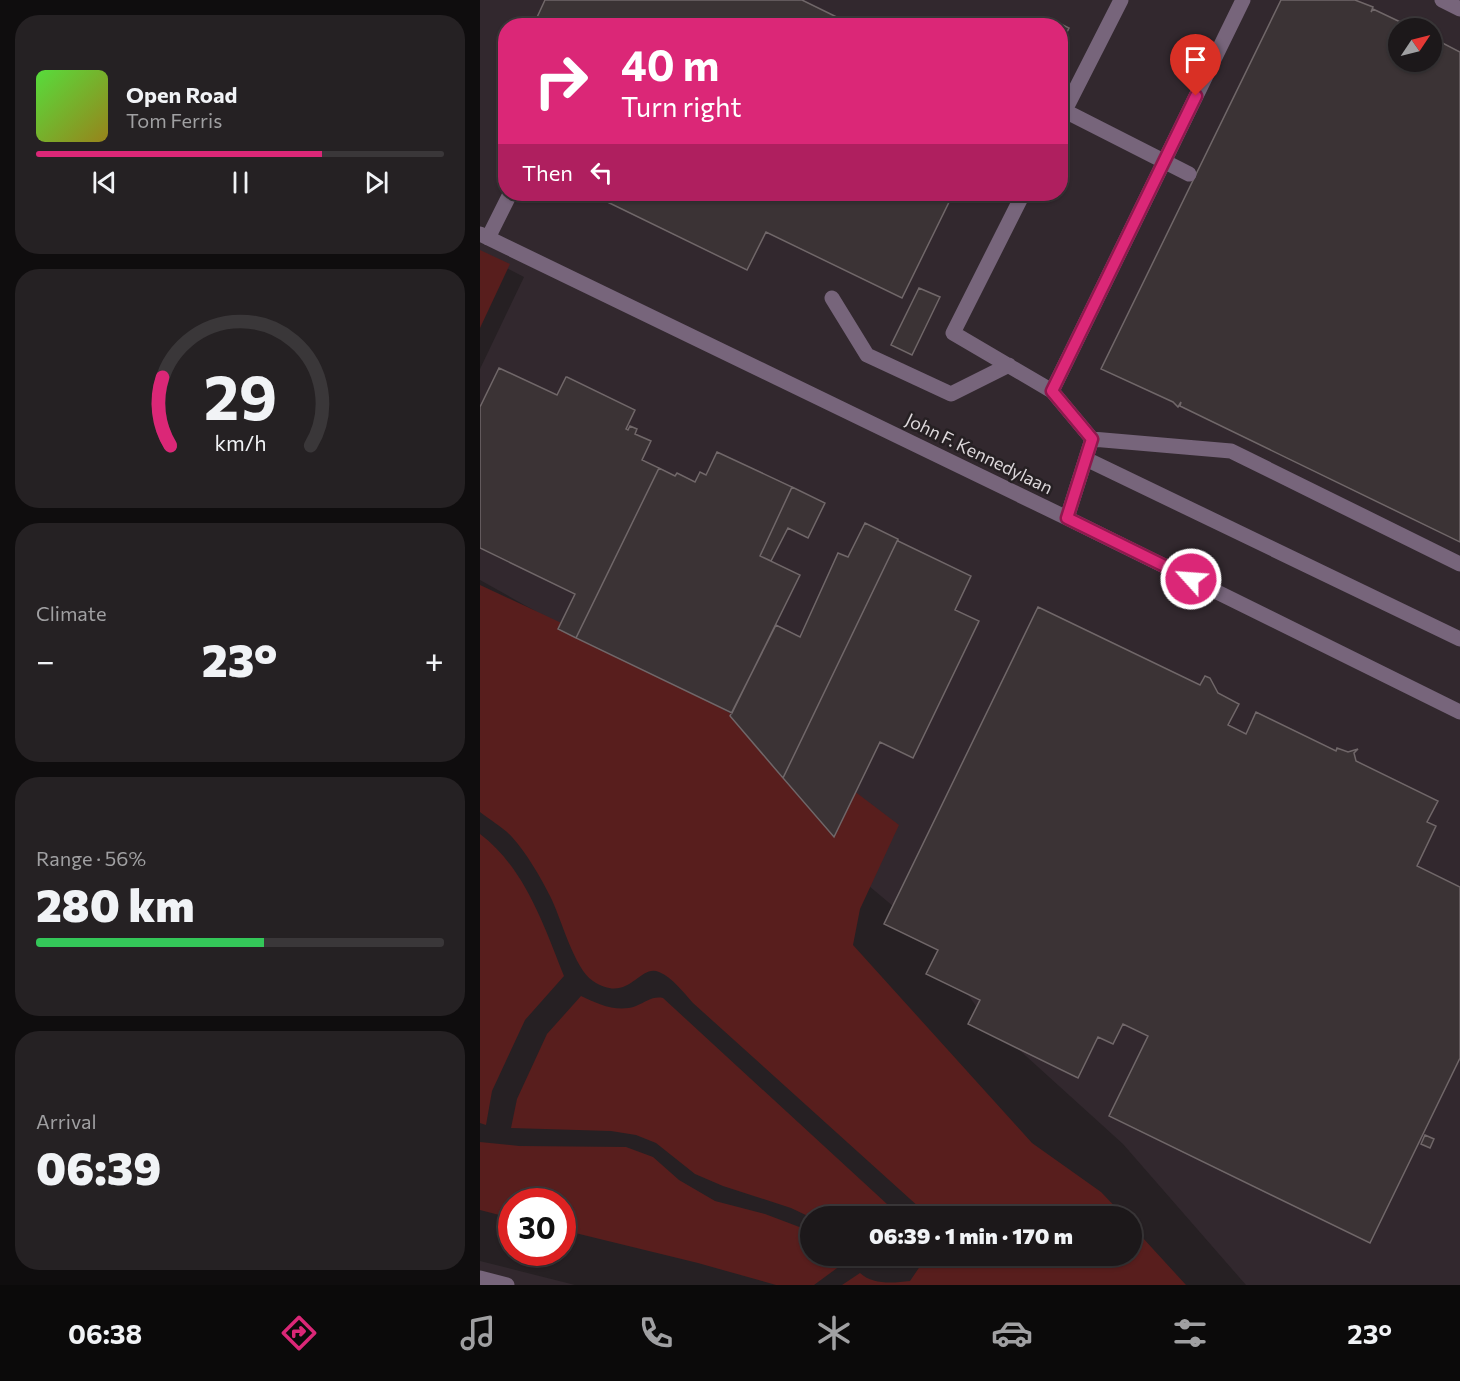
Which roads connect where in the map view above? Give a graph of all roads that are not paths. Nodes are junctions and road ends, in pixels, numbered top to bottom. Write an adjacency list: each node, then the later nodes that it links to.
1 (1121, 0): 5 (street)
2 (1243, 0): 7 (street)
3 (1442, 0): 4 (street)
4 (1460, 9)
5 (1068, 105)
6 (1068, 117): 7 (street)
7 (1164, 161): 8 (street); 14 (street)
8 (1189, 174)
9 (506, 201): 11 (street)
10 (1019, 201): 13 (street)
11 (484, 236): 17 (street, John F. Kennedylaan)
12 (832, 298): 13 (street)
13 (1009, 365): 14 (street)
14 (1052, 391): 15 (street)
15 (1092, 439): 16 (street); 18 (street)
16 (1086, 459): 17 (street); 19 (street)
17 (1067, 518): 20 (street, John F. Kennedylaan)
18 (1460, 564)
19 (1460, 639)
20 (1460, 712)
21 (480, 1278): 22 (street)
22 (507, 1285)

